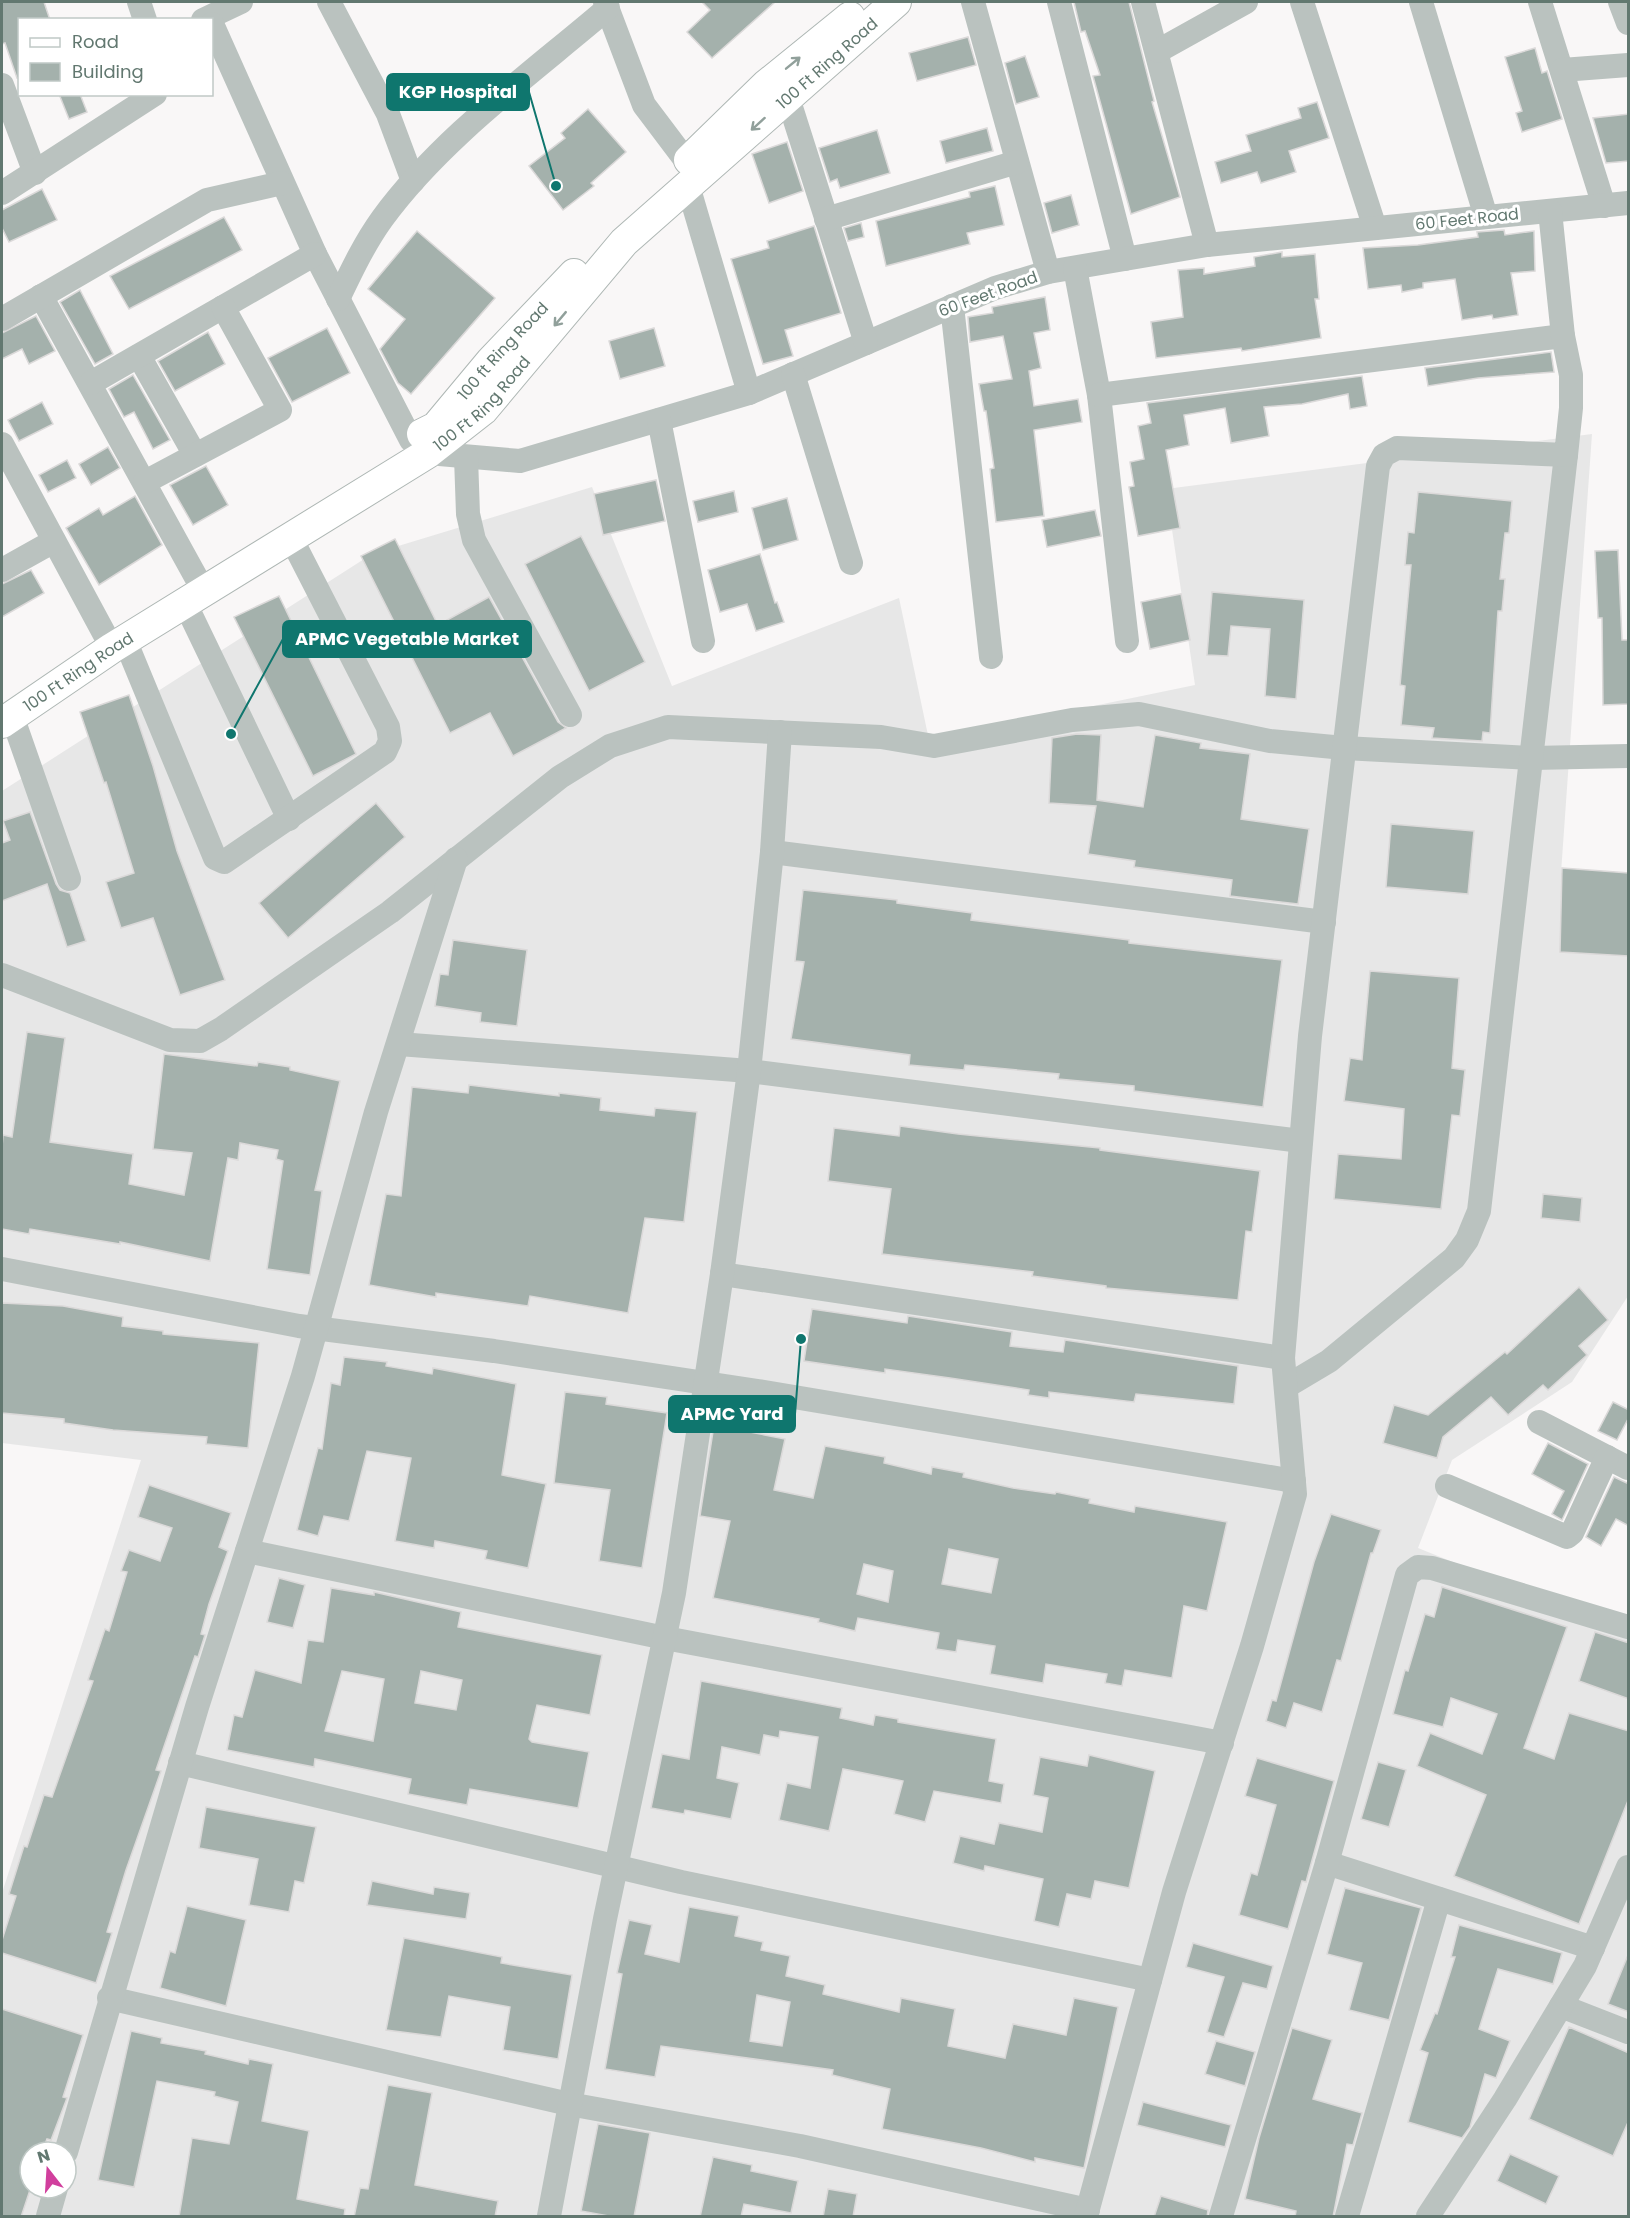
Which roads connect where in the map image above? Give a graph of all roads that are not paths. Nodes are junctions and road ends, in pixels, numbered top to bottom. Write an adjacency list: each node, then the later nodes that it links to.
1 (139, 2): 15 (street)
2 (241, 2): 16 (street)
3 (329, 2): 28 (street)
4 (869, 2): 27 (main road, 100 ft Ring Road, one-way to 4)
5 (897, 2): 24 (main road, 100 Ft Ring Road)
6 (973, 2): 25 (street)
7 (1059, 2): 39 (street)
8 (1143, 2): 19 (street)
9 (1246, 2): 19 (street)
10 (1302, 2): 36 (street)
11 (1421, 2): 34 (street)
12 (1540, 2): 21 (street)
13 (1620, 2): 17 (street)
14 (607, 5): 27 (street); 28 (street)
15 (144, 18)
16 (212, 18)
17 (1629, 23)
18 (213, 31): 29 (street)
19 (1158, 51): 37 (street)
20 (1629, 65): 21 (street)
21 (1562, 70): 32 (street)
22 (2, 85): 26 (street)
23 (152, 96): 26 (street)
24 (788, 98): 27 (main road, 100 Ft Ring Road, one-way to 27); 35 (street)
25 (1017, 162): 35 (street); 41 (street)
26 (35, 173): 30 (street)
27 (687, 174): 52 (street); 56 (main road, 100 ft Ring Road)
28 (413, 181): 43 (street)
29 (282, 183): 38 (street); 42 (street)
30 (2, 193)
31 (1629, 203): 32 (street, 60 Feet Road)
32 (1604, 206): 33 (street, 60 Feet Road)
33 (1550, 211): 34 (street, 60 Feet Road); 47 (street)
34 (1485, 217): 36 (street, 60 Feet Road)
35 (826, 219): 48 (street)
36 (1375, 228): 37 (street, 60 Feet Road)
37 (1207, 245): 39 (street, 60 Feet Road)
38 (315, 254): 43 (street); 45 (street)
39 (1125, 259): 40 (street, 60 Feet Road)
40 (1075, 268): 41 (street, 60 Feet Road); 53 (street)
41 (1048, 272): 44 (street, 60 Feet Road)
42 (40, 296): 46 (street); 51 (street)
43 (338, 299): 56 (street)
44 (952, 306): 48 (street, 60 Feet Road); 69 (street)
45 (223, 307): 49 (street); 58 (street)
46 (2, 319)
47 (1563, 336): 53 (street); 57 (street)
48 (866, 343): 50 (street, 60 Feet Road)
49 (139, 356): 51 (street); 58 (street)
50 (793, 374): 52 (street, 60 Feet Road); 63 (street)
51 (91, 383): 60 (street)
52 (749, 393): 54 (street, 60 Feet Road)
53 (1099, 395): 68 (street)
54 (659, 420): 59 (street, 60 Feet Road); 67 (street)
55 (2, 444): 62 (street)
56 (420, 446): 59 (street, 60 Feet Road); 61 (main road, 100 Ft Ring Road); 65 (main road, 100 ft Ring Road)
57 (1566, 455): 73 (street); 75 (street)
58 (195, 456): 60 (street)
59 (466, 457): 71 (street)
60 (145, 482): 65 (street)
61 (291, 538): 65 (main road, 100 Ft Ring Road); 76 (street)
62 (54, 541): 64 (street); 66 (street)
63 (851, 563)
64 (2, 570)
65 (191, 591): 66 (main road, 100 ft Ring Road); 76 (street)
66 (114, 641): 70 (main road, 100 ft Ring Road); 76 (street)
67 (703, 641)
68 (1127, 641)
69 (991, 657)
70 (5, 713): 79 (street)
71 (570, 715)
72 (780, 732): 73 (street); 77 (street); 78 (street)
73 (1344, 748): 75 (street); 80 (street)
74 (1629, 756): 75 (street)
75 (1532, 758): 90 (street)
76 (289, 819)
77 (772, 852): 80 (street); 83 (street)
78 (456, 859): 81 (street); 82 (street)
79 (69, 879)
80 (1324, 922): 84 (street)
81 (2, 975)
82 (399, 1044): 83 (street); 87 (street)
83 (749, 1071): 84 (street); 86 (street)
84 (1301, 1141): 88 (street)
85 (2, 1269): 87 (street)
86 (722, 1274): 88 (street); 89 (street)
87 (316, 1328): 89 (street); 96 (street)
88 (1283, 1358): 90 (street)
89 (704, 1383): 94 (street); 98 (street)
90 (1287, 1386): 94 (street)
91 (1539, 1422): 92 (street)
92 (1607, 1457): 93 (street); 95 (street)
93 (1629, 1468)
94 (1294, 1481): 99 (street)
95 (1446, 1485)
96 (247, 1551): 98 (street); 100 (street)
97 (1628, 1627): 101 (street)
98 (665, 1638): 99 (street); 102 (street)
99 (1221, 1743): 106 (street)
100 (180, 1764): 102 (street); 107 (street)
101 (1327, 1863): 104 (street); 116 (street)
102 (616, 1867): 106 (street); 110 (street)
103 (1629, 1867): 105 (street)
104 (1439, 1899): 105 (street); 117 (street)
105 (1593, 1948): 108 (street)
106 (1150, 1980): 113 (street)
107 (109, 1998): 110 (street); 111 (street)
108 (1561, 2006): 109 (street); 118 (street)
109 (1629, 2032)
110 (569, 2104): 113 (street); 115 (street)
111 (69, 2140)
112 (53, 2200): 114 (street)
113 (1087, 2213)
114 (48, 2217)
115 (549, 2217)
116 (1221, 2217)
117 (1347, 2217)
118 (1428, 2217)

